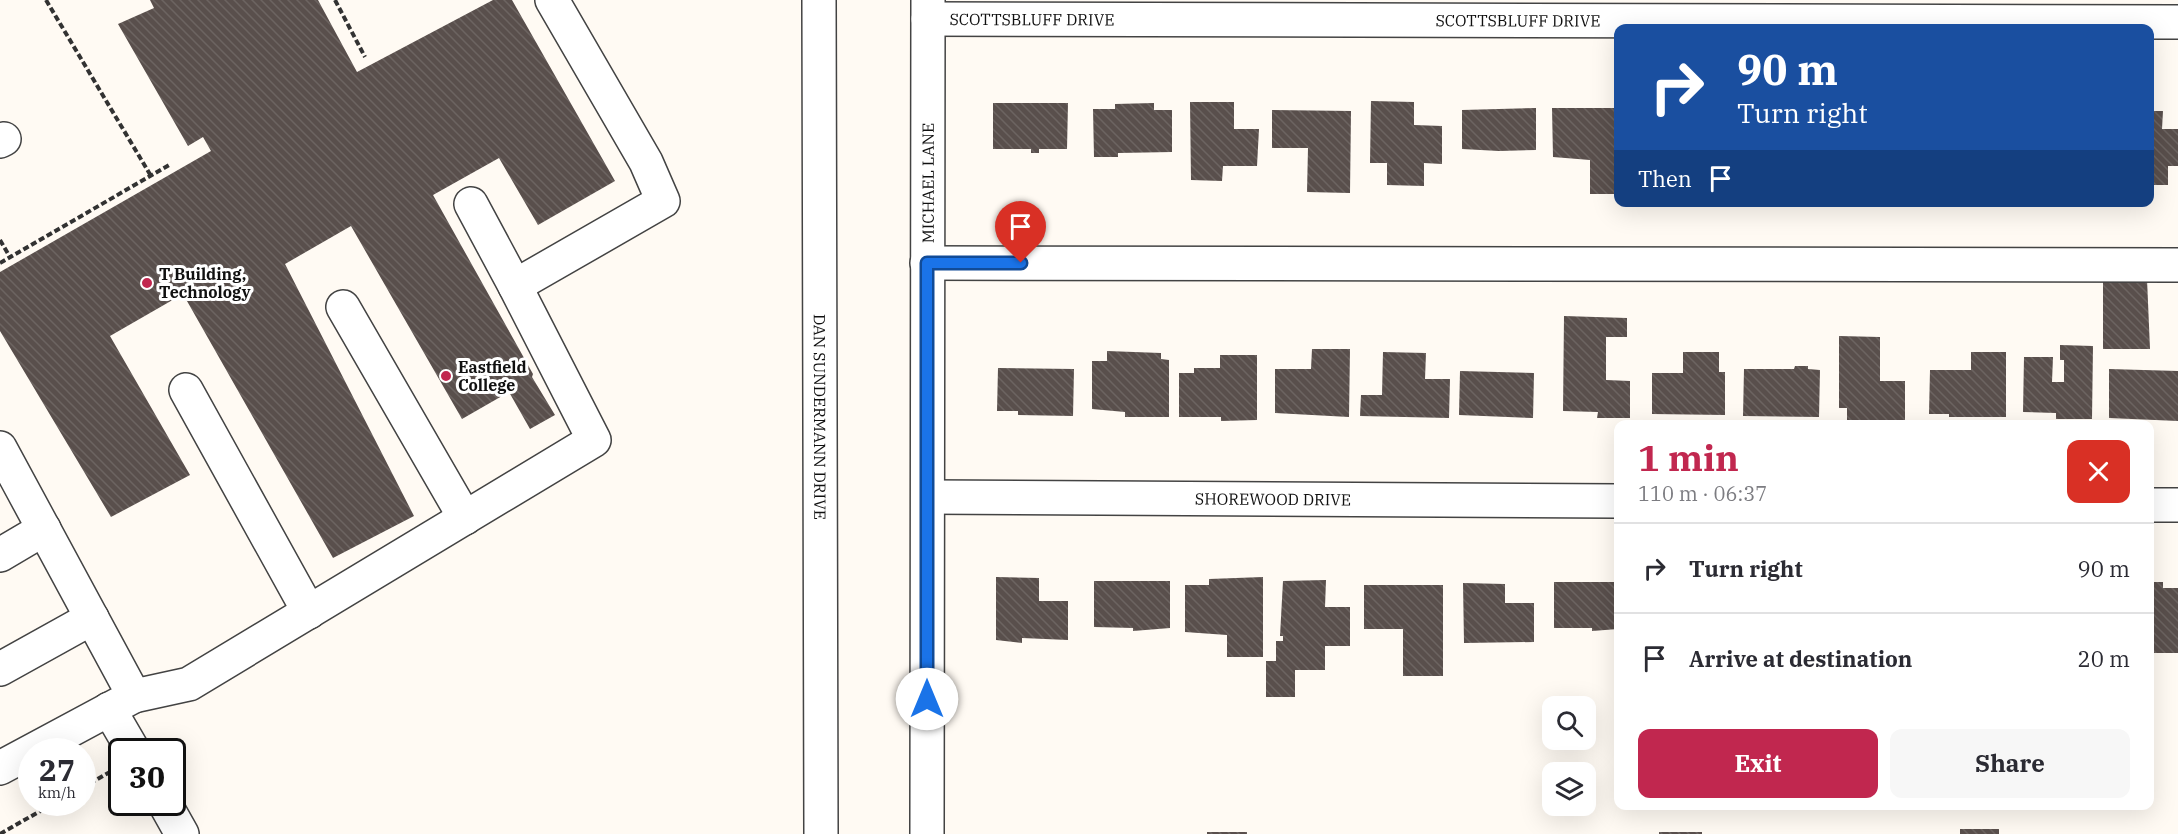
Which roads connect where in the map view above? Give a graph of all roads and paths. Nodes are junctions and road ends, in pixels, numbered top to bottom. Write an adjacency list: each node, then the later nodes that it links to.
1 (46, 0): 9 (path)
2 (335, 0): 7 (path)
3 (552, 0): 16 (street)
4 (819, 0): 37 (street, DAN SUNDERMANN DRIVE)
5 (928, 9): 6 (street, SCOTTSBLUFF DRIVE); 14 (street, MICHAEL LANE)
6 (2178, 22)
7 (365, 57)
8 (171, 164): 9 (path)
9 (151, 176): 12 (path)
10 (471, 204): 16 (street)
11 (0, 240): 12 (path)
12 (10, 257): 13 (path)
13 (0, 263)
14 (927, 263): 15 (street); 20 (street, MICHAEL LANE)
15 (2178, 265)
16 (515, 286): 24 (street)
17 (343, 307): 24 (street)
18 (186, 390): 27 (street)
19 (3, 460): 25 (street)
20 (928, 497): 21 (street, SHOREWOOD DRIVE); 38 (street, MICHAEL LANE)
21 (1614, 501)
22 (2154, 505): 23 (street)
23 (2178, 505)
24 (465, 518): 27 (street)
25 (44, 529): 26 (street); 28 (street)
26 (0, 555)
27 (309, 612): 30 (street)
28 (92, 618): 29 (street); 30 (street)
29 (0, 669)
30 (122, 702): 31 (street); 32 (street)
31 (123, 738)
32 (0, 768)
33 (32, 816): 35 (path)
34 (172, 816): 36 (street)
35 (0, 834)
36 (182, 834)
37 (821, 834)
38 (927, 834)

